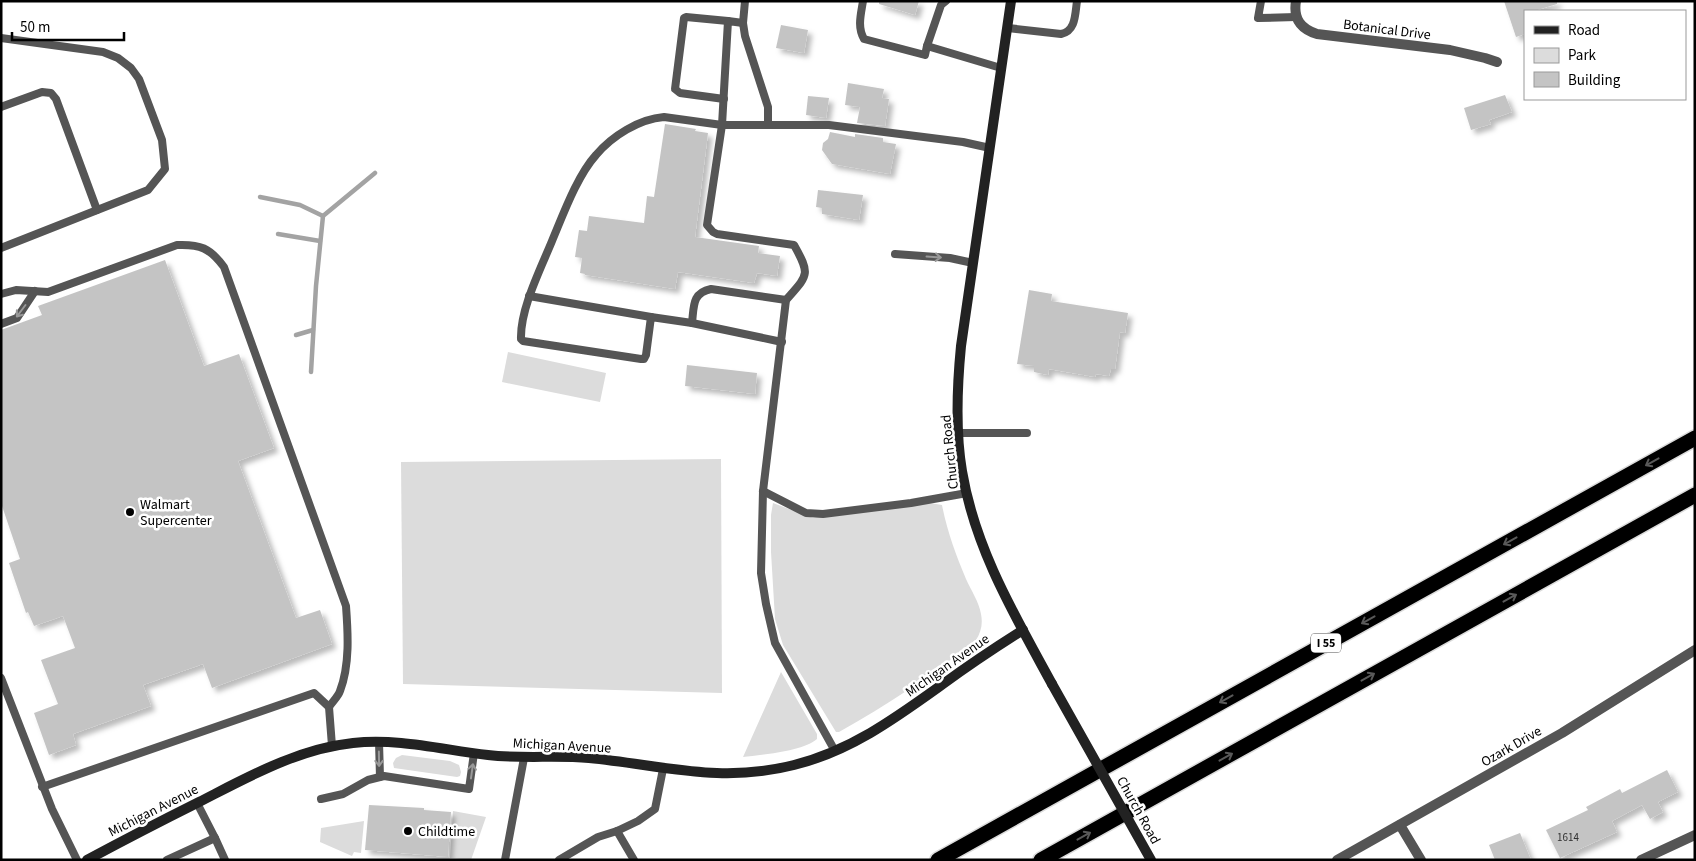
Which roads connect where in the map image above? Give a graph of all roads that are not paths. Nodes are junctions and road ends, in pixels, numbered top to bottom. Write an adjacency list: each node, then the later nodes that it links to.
1 (745, 1): 11 (lane)
2 (863, 1): 14 (lane)
3 (932, 1): 8 (lane)
4 (1011, 1): 12 (street, Church Road)
5 (1077, 1): 12 (lane)
6 (1261, 1): 9 (lane)
7 (1296, 1): 9 (street)
8 (943, 3): 14 (lane)
9 (1296, 17): 15 (street, Botanical Drive)
10 (728, 21): 11 (lane); 17 (lane); 17 (lane)
11 (743, 23): 20 (lane)
12 (1008, 28): 16 (street, Church Road)
13 (1, 38): 22 (lane)
14 (927, 46): 16 (lane)
15 (1497, 62)
16 (1001, 68): 21 (street, Church Road)
17 (724, 99): 19 (lane)
18 (1, 107): 22 (lane)
19 (722, 125): 20 (lane); 28 (lane); 29 (lane)
20 (768, 125): 21 (lane)
21 (990, 148): 25 (street, Church Road)
22 (97, 210): 23 (lane)
23 (1, 248)
24 (894, 254): 25 (lane, one-way to 25)
25 (973, 263): 34 (street, Church Road)
26 (35, 291): 27 (lane); 32 (lane, one-way to 32); 43 (lane)
27 (1, 294)
28 (529, 296): 30 (lane); 30 (lane)
29 (786, 300): 31 (lane); 33 (lane)
30 (651, 317): 31 (lane)
31 (692, 323): 33 (lane)
32 (1, 324)
33 (782, 342): 37 (lane)
34 (958, 433): 35 (lane); 38 (street, Church Road)
35 (1027, 433)
36 (1695, 438): 65 (highway, I 55, one-way to 65)
37 (764, 491): 38 (lane); 46 (lane)
38 (967, 493): 40 (street, Church Road)
39 (1695, 495): 66 (highway, one-way to 39)
40 (1023, 630): 46 (street, Michigan Avenue); 67 (street, Church Road, bridge)
41 (1695, 650): 54 (street, Ozark Drive)
42 (1, 678): 51 (lane)
43 (329, 707): 45 (lane); 51 (lane)
44 (379, 742): 45 (street, Michigan Avenue); 47 (street, Michigan Avenue); 50 (lane, one-way to 50)
45 (332, 746): 53 (street, Michigan Avenue)
46 (834, 751): 49 (street, Michigan Avenue)
47 (474, 753): 48 (street, Michigan Avenue); 50 (lane, one-way to 47)
48 (524, 758): 49 (street, Michigan Avenue); 62 (lane)
49 (663, 768): 55 (lane)
50 (380, 777): 52 (lane)
51 (42, 787): 58 (lane)
52 (321, 799)
53 (198, 803): 57 (lane); 59 (street, Michigan Avenue)
54 (1400, 825): 68 (street, Ozark Drive); 69 (street)
55 (617, 831): 63 (lane); 64 (lane)
56 (1695, 835): 70 (street)
57 (215, 838): 60 (lane); 61 (lane)
58 (77, 860)
59 (87, 860)
60 (167, 860)
61 (225, 860)
62 (505, 860)
63 (559, 860)
64 (634, 860)
65 (938, 860)
66 (1041, 860)
67 (1151, 860)
68 (1337, 860)
69 (1421, 860)
70 (1642, 860)

